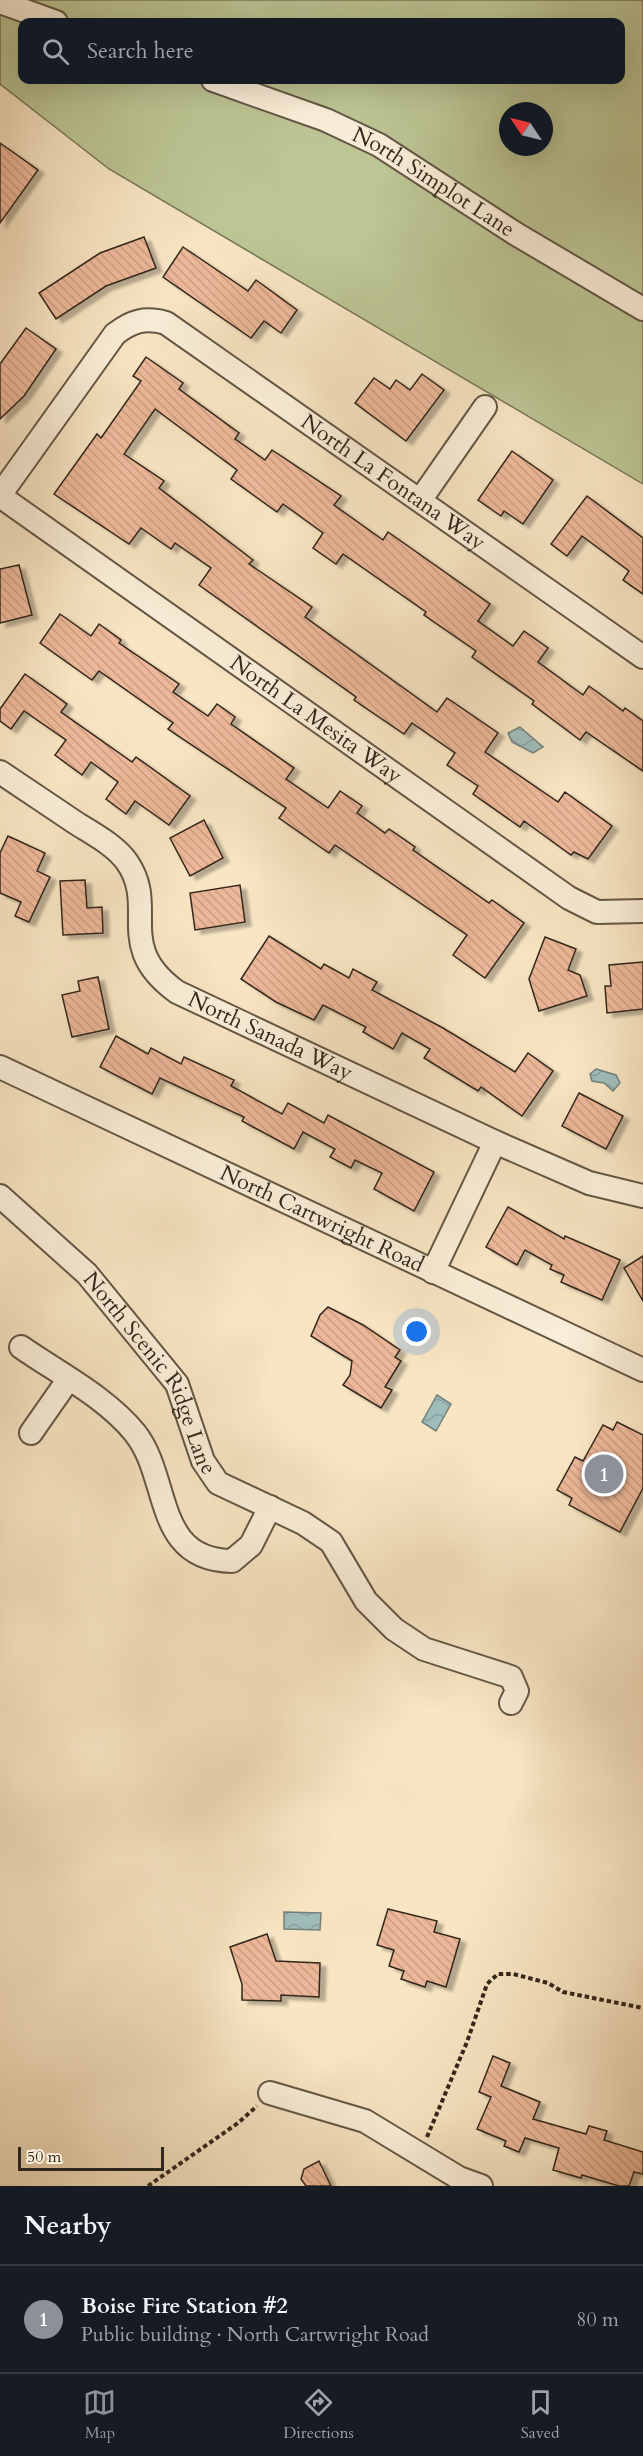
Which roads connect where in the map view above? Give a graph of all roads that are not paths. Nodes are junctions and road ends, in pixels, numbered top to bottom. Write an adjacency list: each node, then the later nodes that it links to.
1 (0, 2): 2 (street)
2 (45, 18)
3 (224, 84): 4 (street, North Simplot Lane)
4 (643, 309)
5 (485, 407): 7 (street)
6 (0, 495): 7 (street, North La Fontana Way); 10 (street, North La Mesita Way)
7 (421, 499): 8 (street, North La Fontana Way)
8 (643, 657)
9 (0, 772): 12 (street, North Sanada Way)
10 (643, 911)
11 (0, 1067): 15 (street, North Cartwright Road)
12 (495, 1142): 14 (street, North Sanada Way); 15 (street)
13 (0, 1196): 20 (street, North Scenic Ridge Lane)
14 (643, 1196)
15 (433, 1272): 17 (street, North Cartwright Road)
16 (21, 1347): 18 (street)
17 (643, 1370)
18 (68, 1380): 19 (street); 20 (street)
19 (31, 1433)
20 (270, 1507): 21 (street, North Scenic Ridge Lane)
21 (511, 1703)
22 (270, 2093): 23 (street)
23 (481, 2186)

